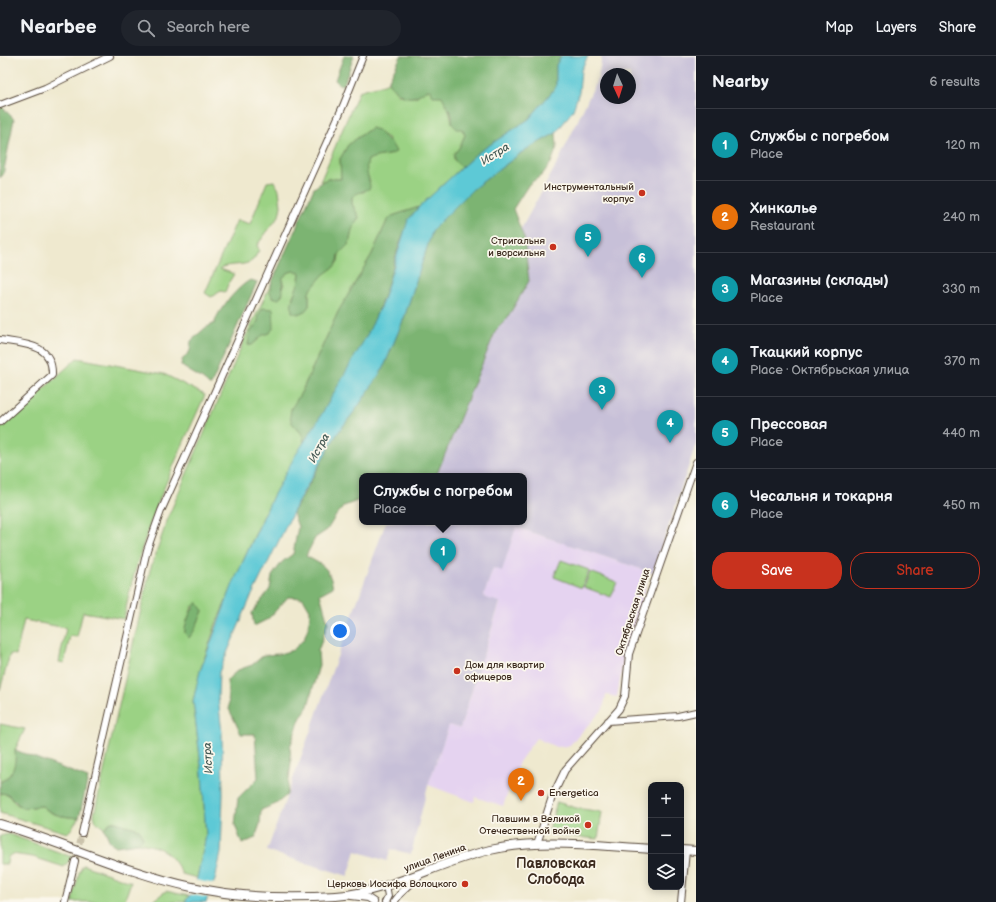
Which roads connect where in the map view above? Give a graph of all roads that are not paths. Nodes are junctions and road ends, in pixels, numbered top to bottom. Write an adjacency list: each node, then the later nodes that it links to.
1 (110, 56): 3 (street)
2 (363, 56): 10 (street)
3 (0, 105)
4 (0, 340): 5 (street)
5 (0, 422)
6 (696, 462): 8 (street, Октябрьская улица)
7 (696, 712): 8 (street)
8 (608, 721): 11 (street, Октябрьская улица)
9 (0, 824): 19 (main road, улица Ленина)
10 (82, 833)
11 (537, 844): 12 (main road, улица Ленина); 17 (main road, улица Ленина)
12 (648, 849)
13 (684, 850): 14 (main road)
14 (696, 851)
15 (684, 854): 24 (street)
16 (75, 861): 20 (street)
17 (424, 872): 18 (main road, улица Ленина); 23 (street)
18 (386, 885): 19 (main road, улица Ленина); 22 (street)
19 (338, 896): 21 (street)
20 (65, 902)
21 (374, 902)
22 (385, 902)
23 (394, 902)
24 (681, 902)

